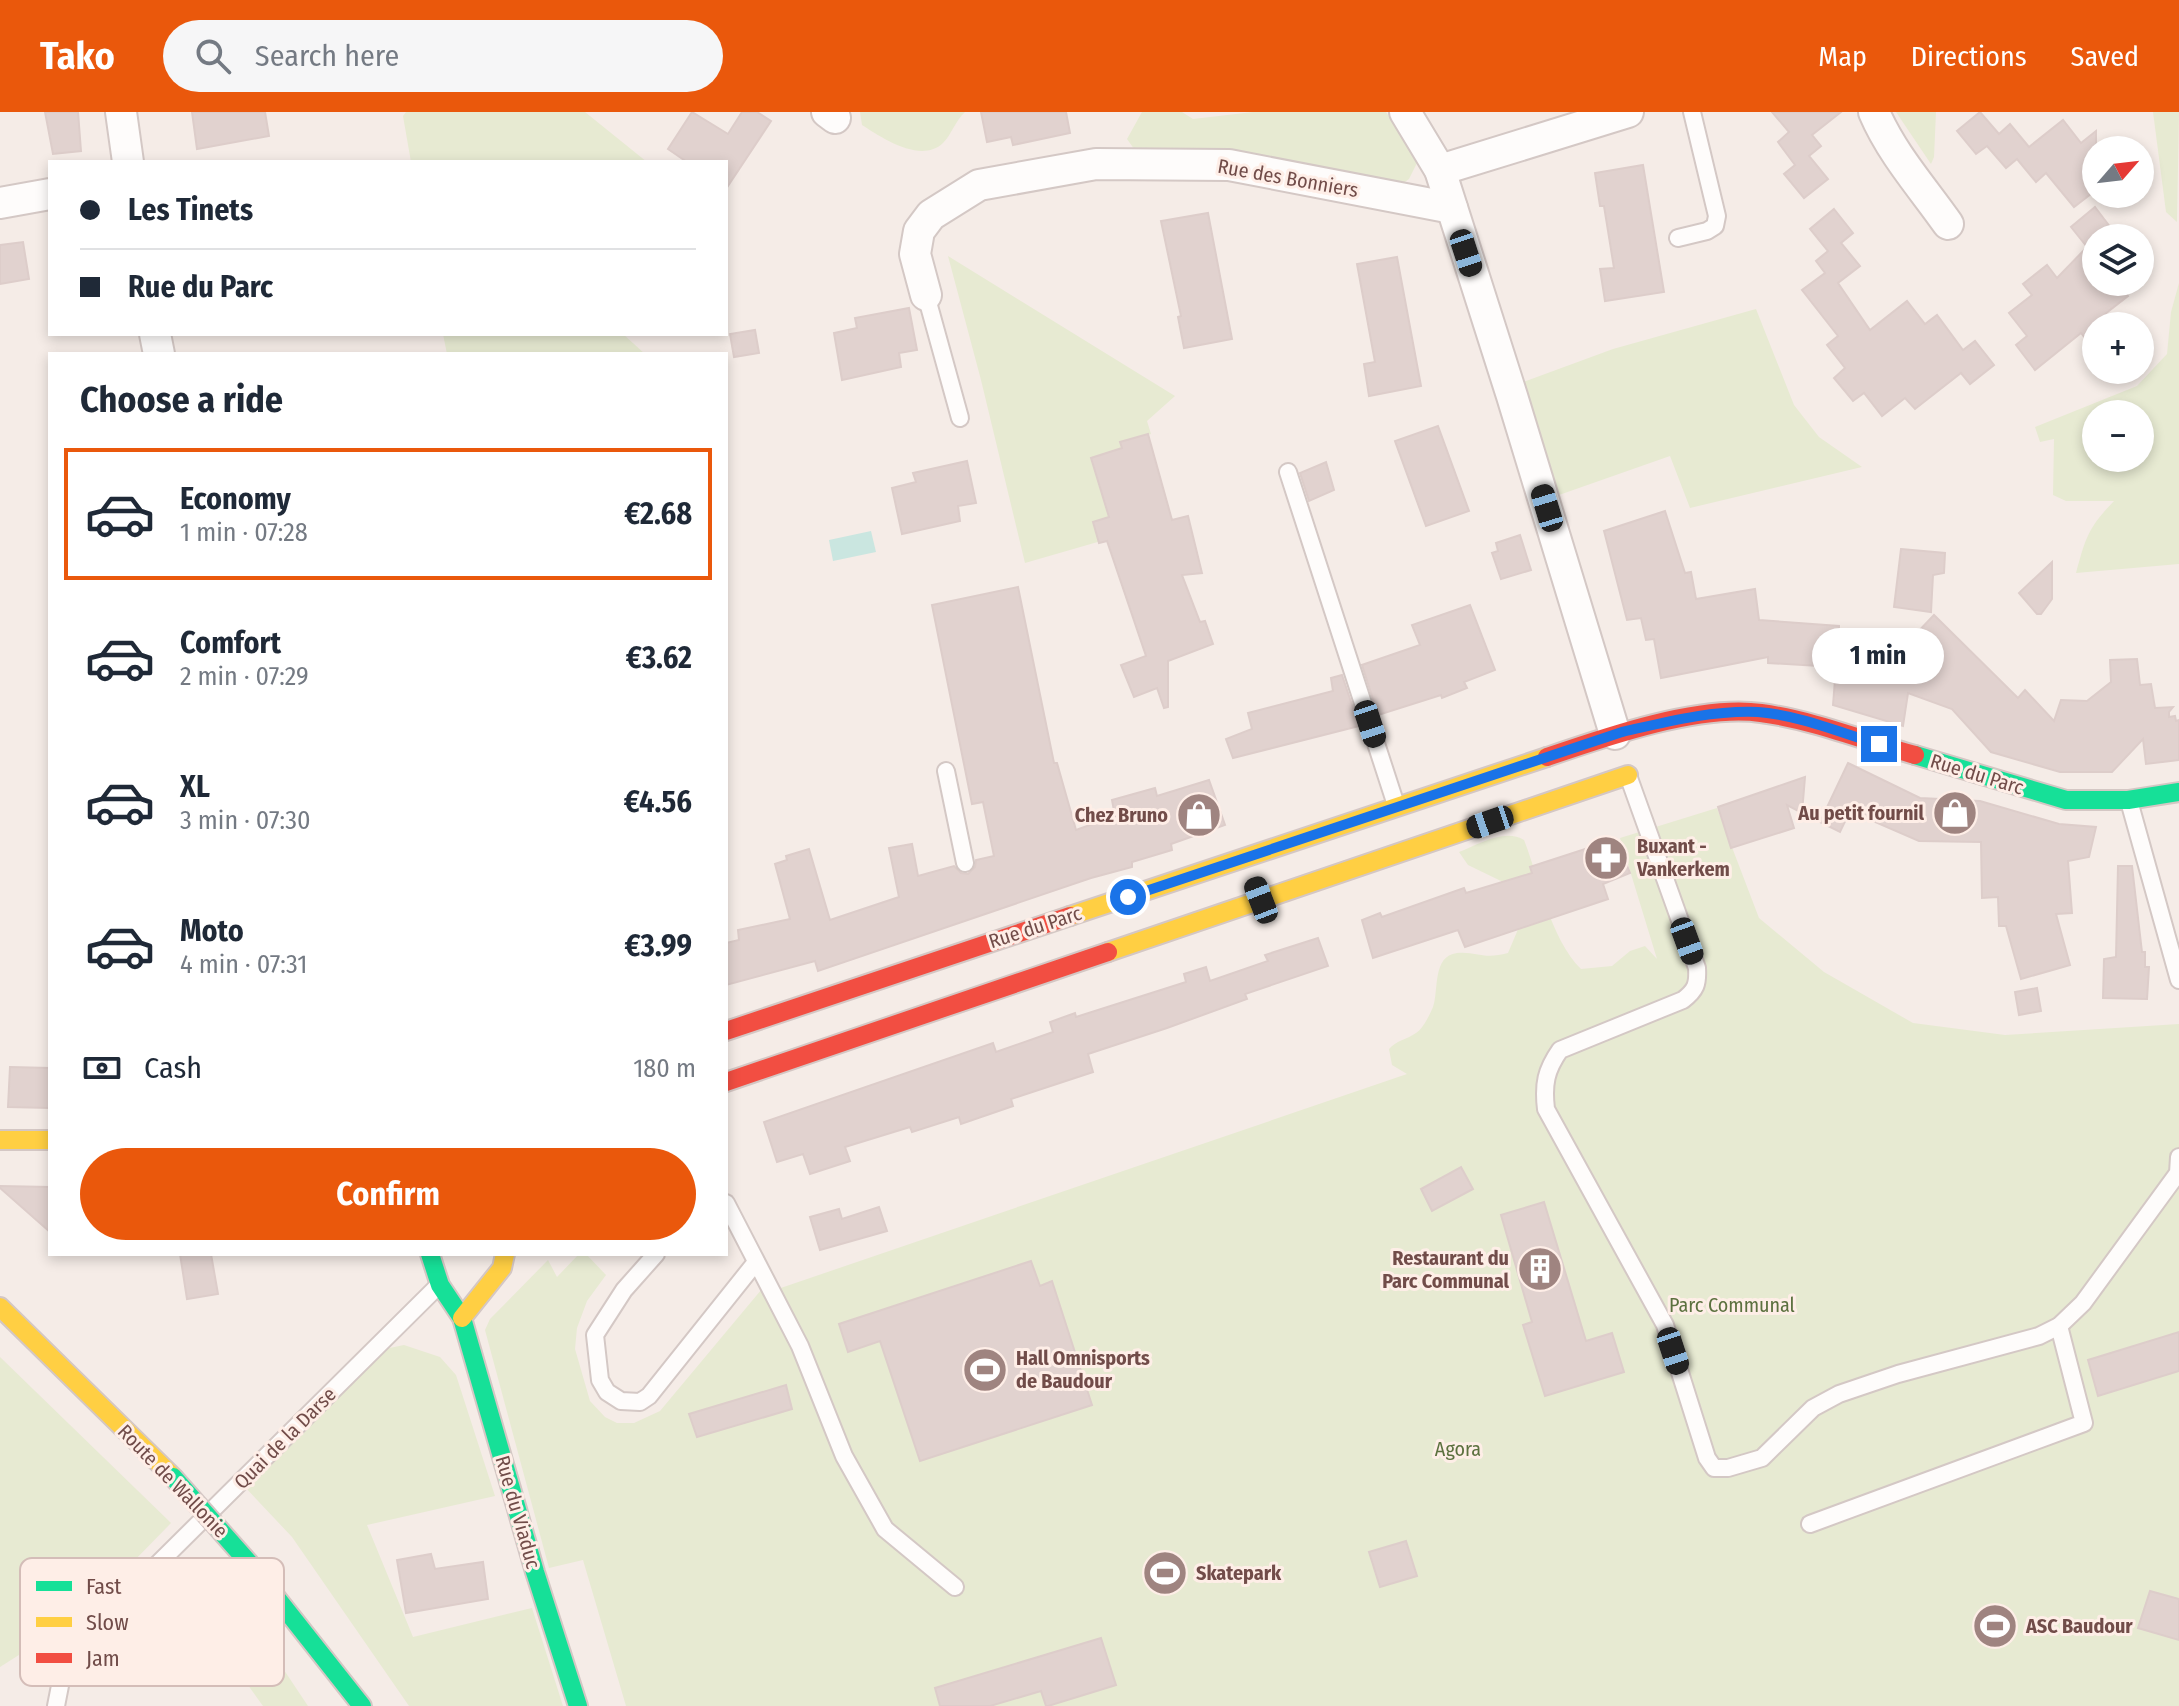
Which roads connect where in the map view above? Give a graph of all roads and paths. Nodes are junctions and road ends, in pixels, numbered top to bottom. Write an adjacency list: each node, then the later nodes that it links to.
1 (121, 112): 6 (street)
2 (1405, 112): 7 (street)
3 (1628, 112): 7 (street)
4 (1692, 112): 12 (lane)
5 (1874, 112): 11 (street)
6 (128, 160)
7 (1440, 170): 10 (street)
8 (48, 194): 9 (street)
9 (0, 203)
10 (1452, 208): 13 (street, Rue des Bonniers); 16 (street)
11 (1948, 224)
12 (1678, 238)
13 (926, 295): 14 (lane)
14 (960, 418)
15 (1288, 472): 20 (lane)
16 (1622, 754): 19 (street, Rue du Parc); 20 (street, Rue du Parc); 23 (street, Rue du Parc); 38 (lane)
17 (946, 771): 22 (lane)
18 (2179, 792): 19 (street, Rue du Parc)
19 (2128, 800): 24 (lane)
20 (1397, 808): 21 (street, Rue du Parc)
21 (1247, 859): 23 (lane); 25 (street, Rue du Parc)
22 (965, 863)
23 (1257, 889): 26 (street, Rue du Parc)
24 (2179, 980)
25 (728, 1030)
26 (728, 1081)
27 (0, 1140): 28 (street)
28 (48, 1140)
29 (2179, 1157): 38 (lane)
30 (728, 1207): 34 (lane)
31 (431, 1256): 35 (street, Rue du Viaduc)
32 (505, 1256): 37 (street)
33 (654, 1256): 34 (lane)
34 (756, 1262): 42 (lane)
35 (440, 1285): 37 (street, Rue du Viaduc); 40 (lane, Quai de la Darse)
36 (0, 1307): 41 (street, Route de Wallonie, bridge)
37 (462, 1318): 49 (street, Rue du Viaduc)
38 (2059, 1326): 39 (lane)
39 (1810, 1524)
40 (164, 1558)
41 (245, 1558)
42 (955, 1587)
43 (284, 1607): 48 (street, Route de Wallonie, bridge)
44 (53, 1686): 46 (lane)
45 (60, 1686): 47 (lane)
46 (44, 1706)
47 (56, 1706)
48 (362, 1706)
49 (578, 1706)

